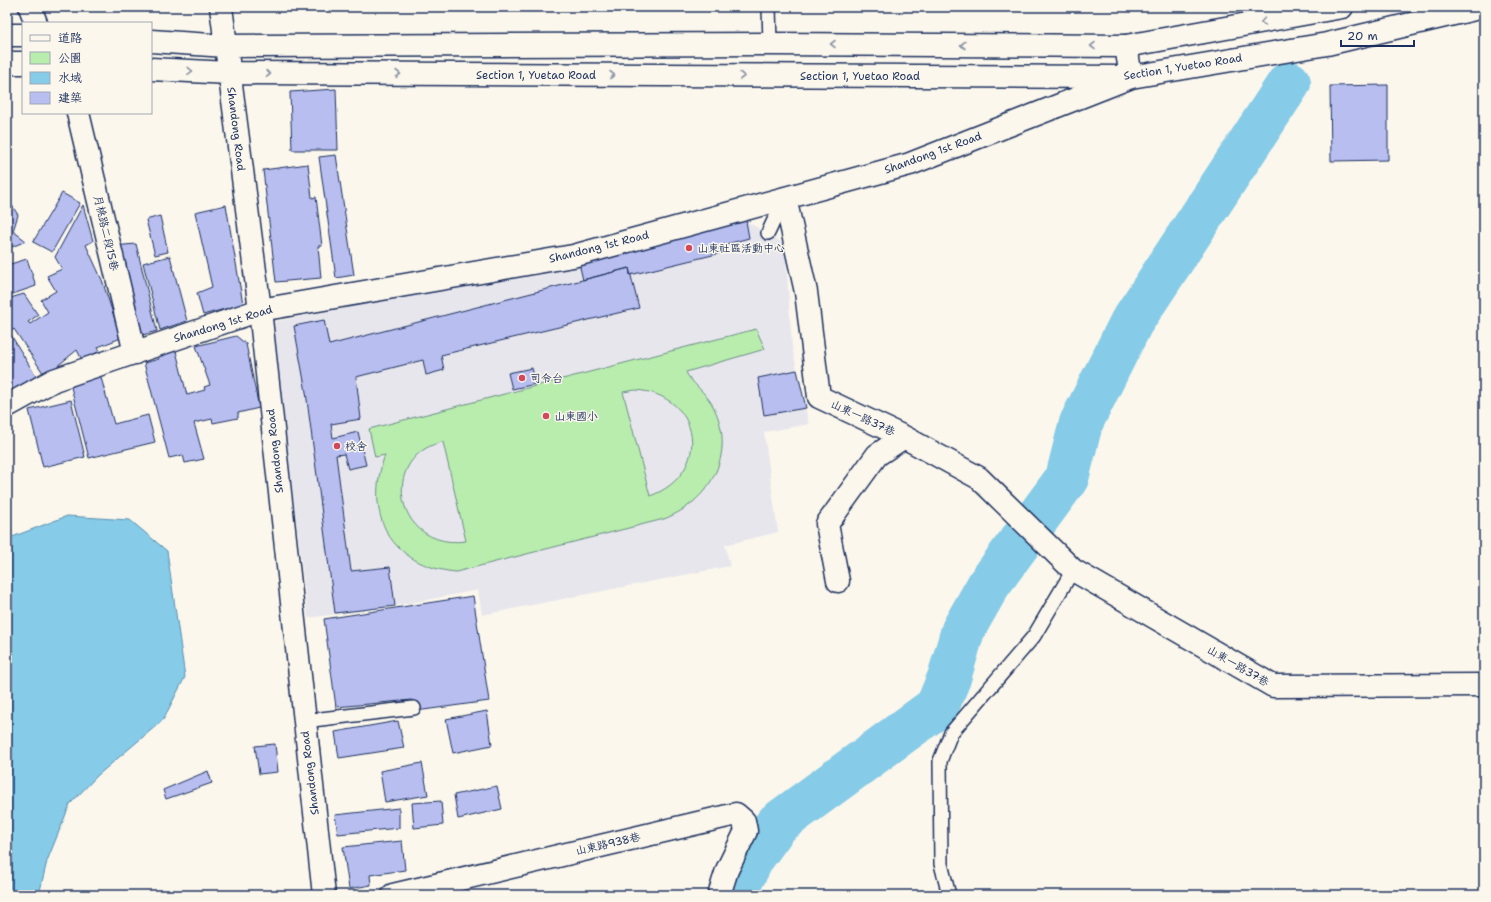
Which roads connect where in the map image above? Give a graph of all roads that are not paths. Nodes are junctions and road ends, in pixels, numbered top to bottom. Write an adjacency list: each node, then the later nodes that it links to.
1 (30, 7): 6 (street)
2 (222, 7): 11 (street, Shandong Road)
3 (769, 7): 10 (lane)
4 (1483, 7): 17 (street, Section 1, Yuetao Road)
5 (1334, 8): 12 (street, one-way to 12)
6 (36, 22)
7 (7, 35): 8 (street)
8 (22, 36)
9 (152, 41): 11 (street)
10 (770, 44): 11 (street); 12 (street, one-way to 10)
11 (226, 46): 16 (street, Shandong Road)
12 (1126, 46): 17 (street)
13 (7, 63): 14 (street)
14 (22, 63)
15 (152, 69): 16 (street, Section 1, Yuetao Road, one-way to 16)
16 (229, 73): 17 (street, Section 1, Yuetao Road, one-way to 17); 21 (street, Shandong Road)
17 (1132, 77): 19 (street, Shandong 1st Road)
18 (78, 114): 22 (street, 月桃路二段15巷)
19 (785, 198): 20 (lane); 21 (street, Shandong 1st Road); 24 (street, 山東一路37巷)
20 (768, 233)
21 (260, 310): 22 (street, Shandong 1st Road); 29 (street, Shandong Road)
22 (135, 353): 23 (street, Shandong 1st Road)
23 (7, 406)
24 (904, 436): 25 (street, 山東一路37巷); 26 (street)
25 (1073, 570): 27 (street, 山東一路37巷); 33 (lane)
26 (838, 581)
27 (1484, 685)
28 (414, 708): 29 (lane)
29 (304, 721): 30 (street, Shandong Road)
30 (324, 895)
31 (392, 895): 32 (street, 山東路938巷)
32 (719, 895)
33 (949, 895)

